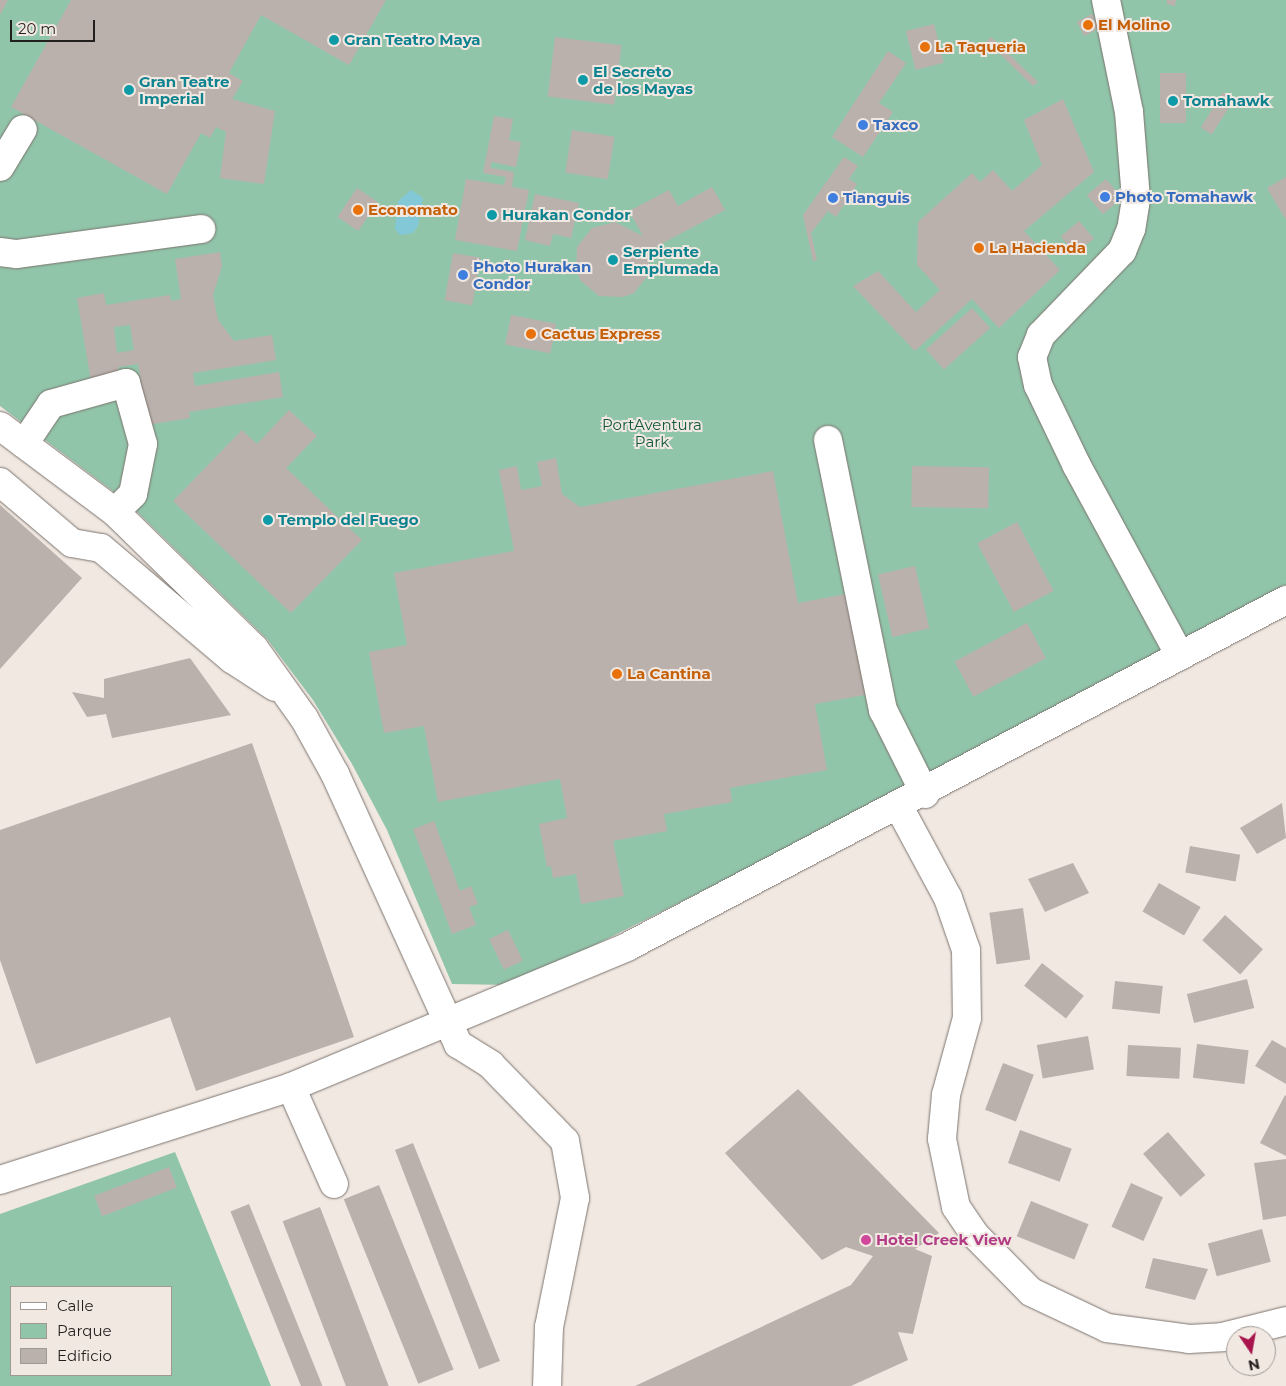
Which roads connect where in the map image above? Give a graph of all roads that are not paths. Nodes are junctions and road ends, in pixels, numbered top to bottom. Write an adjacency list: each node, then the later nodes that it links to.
1 (1106, 0): 12 (lane)
2 (23, 129): 3 (lane)
3 (0, 167)
4 (201, 229): 5 (lane)
5 (0, 252)
6 (0, 426): 8 (lane)
7 (828, 440): 14 (lane)
8 (24, 444): 10 (lane); 10 (lane)
9 (0, 482): 13 (lane)
10 (116, 512): 13 (lane)
11 (1286, 600): 12 (lane)
12 (1180, 656): 14 (lane)
13 (286, 694): 16 (lane)
14 (925, 794): 15 (lane)
15 (899, 807): 16 (lane); 20 (lane)
16 (446, 1024): 17 (lane); 21 (lane)
17 (291, 1087): 18 (lane); 19 (lane)
18 (0, 1180)
19 (334, 1184)
20 (1286, 1321)
21 (547, 1386)

